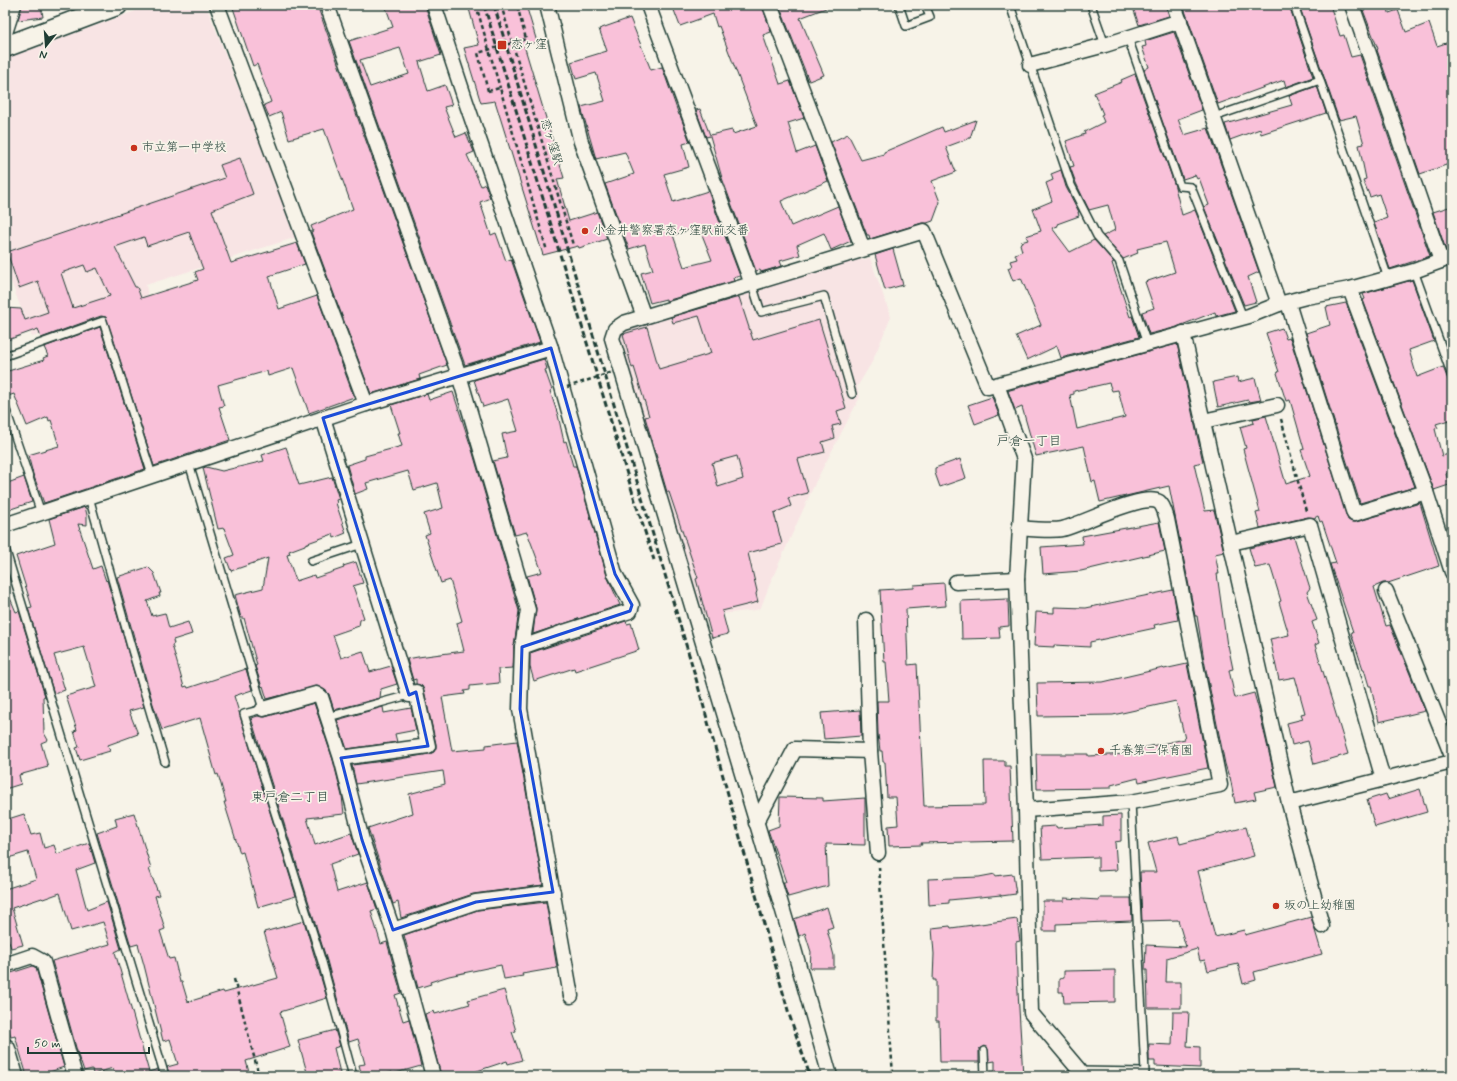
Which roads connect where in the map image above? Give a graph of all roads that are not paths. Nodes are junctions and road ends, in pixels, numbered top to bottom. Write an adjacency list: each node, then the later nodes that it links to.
1 (14, 5): 17 (street)
2 (117, 5): 20 (main road)
3 (217, 5): 41 (street)
4 (327, 5): 37 (street)
5 (434, 5): 35 (street)
6 (547, 5): 31 (street)
7 (648, 5): 28 (street)
8 (770, 5): 24 (street)
9 (898, 5): 10 (lane)
10 (925, 5)
11 (1010, 5): 21 (lane)
12 (1091, 5): 19 (lane)
13 (1174, 5): 16 (street)
14 (1294, 5): 22 (lane)
15 (1352, 5): 25 (street)
16 (1180, 21): 18 (street); 23 (street)
17 (5, 33)
18 (1128, 38): 19 (street); 32 (lane)
19 (1105, 45): 21 (street)
20 (5, 46)
21 (1030, 65): 34 (lane)
22 (1320, 80): 23 (lane); 27 (lane)
23 (1214, 117): 30 (street)
24 (863, 249): 28 (street); 39 (street)
25 (1446, 259): 26 (street)
26 (1414, 271): 27 (street); 38 (lane)
27 (1388, 278): 29 (street)
28 (752, 284): 31 (street); 40 (lane)
29 (1350, 289): 30 (street); 48 (street)
30 (1283, 303): 32 (street); 48 (street)
31 (644, 317): 75 (street)
32 (1243, 317): 33 (street)
33 (1184, 333): 34 (street); 45 (street)
34 (1147, 344): 39 (street)
35 (551, 348): 37 (street); 62 (street)
36 (5, 356): 47 (lane)
37 (459, 375): 41 (street); 62 (street)
38 (1452, 376)
39 (997, 385): 52 (street)
40 (852, 394)
41 (366, 404): 44 (street)
42 (1277, 405): 45 (street)
43 (5, 407): 50 (lane)
44 (323, 418): 46 (street); 53 (street)
45 (1203, 421): 54 (street)
46 (189, 463): 47 (street); 64 (lane)
47 (152, 475): 49 (street)
48 (1426, 492): 57 (street)
49 (89, 497): 50 (street); 69 (lane)
50 (41, 513): 51 (street)
51 (5, 526)
52 (1019, 528): 58 (street); 72 (street)
53 (362, 544): 56 (lane); 63 (street)
54 (1231, 544): 71 (street); 73 (street)
55 (5, 548): 87 (lane)
56 (311, 561)
57 (1452, 572)
58 (1017, 579): 59 (street); 74 (street)
59 (956, 582)
60 (1386, 591): 67 (street)
61 (866, 620): 66 (street)
62 (522, 648): 77 (street)
63 (408, 695): 65 (lane); 68 (street)
64 (263, 709): 65 (street); 88 (lane)
65 (328, 717): 68 (street)
66 (870, 751): 75 (street); 76 (street)
67 (1452, 756)
68 (341, 758): 79 (street)
69 (165, 762)
70 (1452, 762): 71 (street)
71 (1383, 779): 73 (street)
72 (1131, 802): 74 (street); 84 (lane)
73 (1289, 803): 78 (street)
74 (1026, 810): 84 (street)
75 (756, 823): 90 (street)
76 (878, 853)
77 (553, 892): 79 (street); 81 (street)
78 (1322, 926)
79 (393, 930): 89 (street)
80 (5, 965): 86 (street)
81 (571, 996)
82 (5, 1049): 85 (main road)
83 (984, 1051): 91 (lane)
84 (1080, 1073)
85 (13, 1076)
86 (75, 1076)
87 (165, 1076)
88 (352, 1076)
89 (433, 1076)
90 (830, 1076)
91 (985, 1076)

